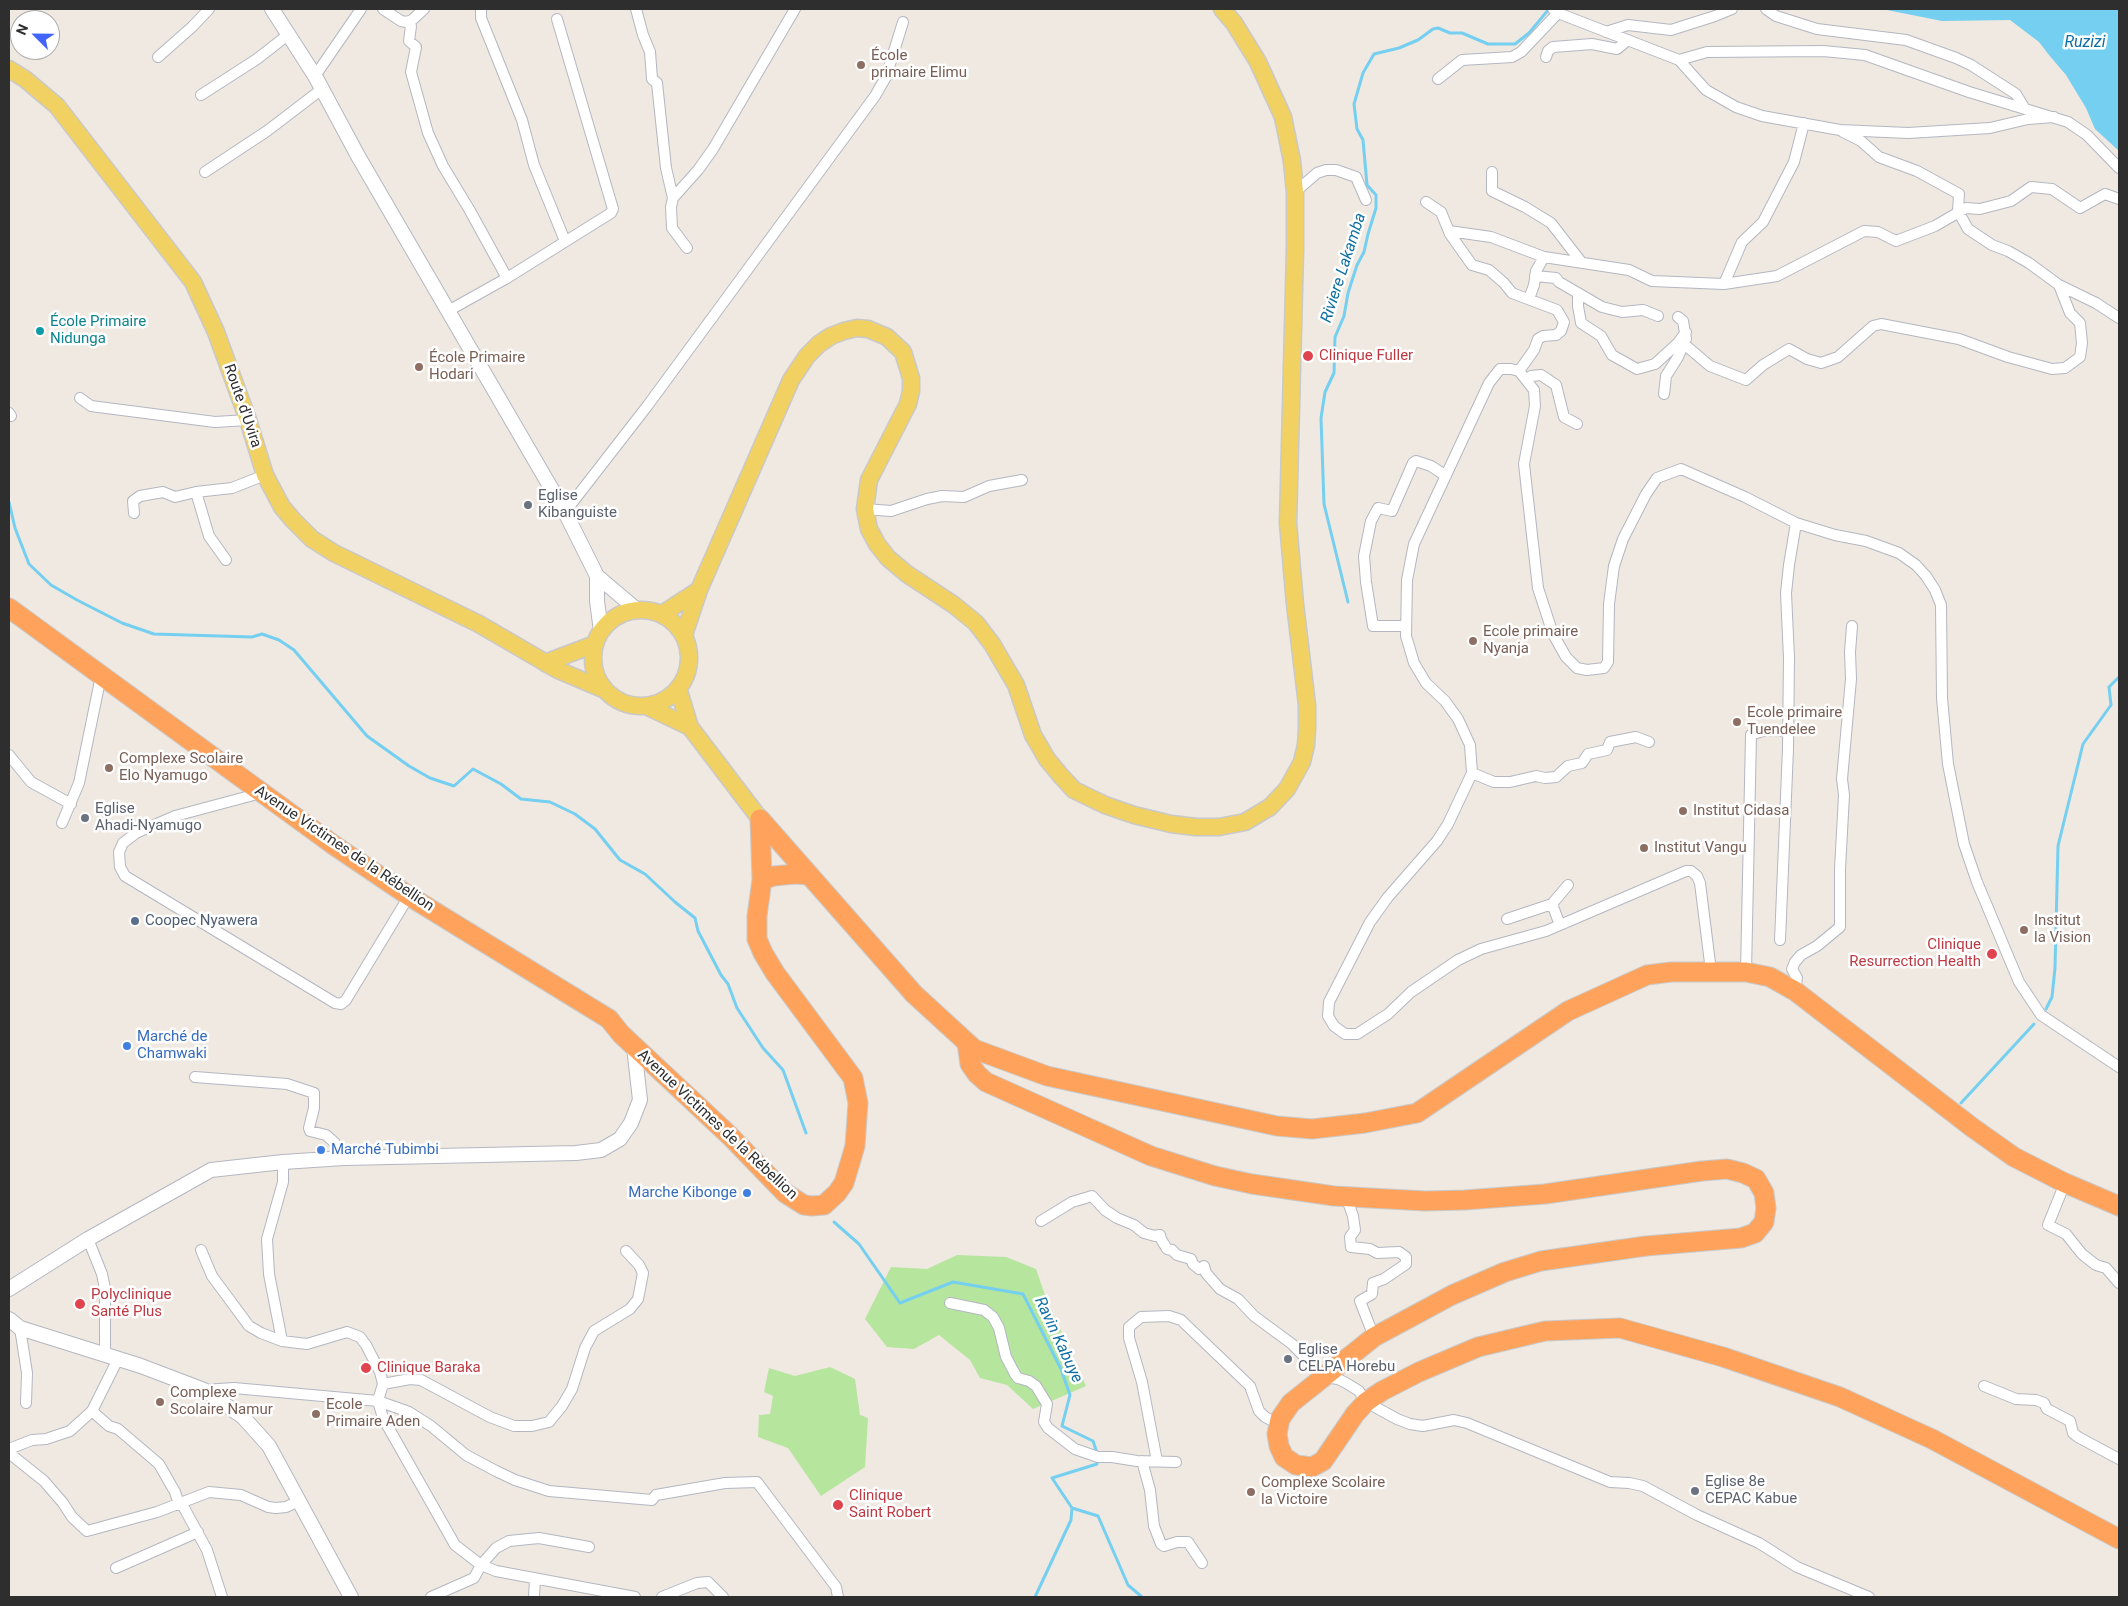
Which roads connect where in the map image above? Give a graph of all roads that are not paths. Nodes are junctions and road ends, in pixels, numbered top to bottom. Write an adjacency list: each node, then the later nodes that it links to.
1 (209, 9): 19 (street)
2 (272, 9): 17 (street)
3 (361, 9): 23 (street)
4 (383, 9): 14 (street)
5 (424, 9): 14 (street)
6 (481, 9): 41 (street)
7 (636, 9): 35 (street)
8 (795, 9): 35 (street)
9 (1222, 9): 34 (main road)
10 (1732, 9): 16 (street)
11 (1766, 9): 27 (street)
12 (1556, 11): 16 (street); 24 (street)
13 (557, 19): 41 (street)
14 (407, 22): 46 (street)
15 (903, 22): 68 (street)
16 (1606, 32): 18 (street)
17 (288, 34): 23 (street); 26 (street)
18 (1628, 40): 20 (street); 21 (street)
19 (158, 57)
20 (1546, 57)
21 (1679, 60): 27 (street); 29 (street)
22 (9, 69): 60 (main road, Route d'Uvira)
23 (314, 76): 25 (street)
24 (1438, 79)
25 (322, 89): 32 (street); 51 (street)
26 (201, 95)
27 (2025, 109): 28 (street)
28 (2054, 117): 30 (street); 31 (street)
29 (1804, 123): 30 (street); 47 (street)
30 (1840, 130): 39 (street)
31 (2119, 168)
32 (205, 172)
33 (1492, 172): 44 (street)
34 (1295, 192): 36 (street); 66 (main road)
35 (673, 198): 42 (street)
36 (1366, 200)
37 (2119, 200): 39 (street)
38 (1426, 202): 40 (street)
39 (1958, 211): 47 (street); 48 (street)
40 (1449, 231): 43 (street); 50 (street)
41 (565, 241): 46 (street)
42 (687, 248)
43 (1544, 257): 44 (street); 45 (street)
44 (1582, 263): 47 (street)
45 (1535, 276): 49 (street); 50 (street)
46 (507, 278): 51 (street)
47 (1724, 284)
48 (2059, 286): 54 (street); 56 (street)
49 (1578, 293): 52 (street); 55 (street)
50 (1529, 299): 57 (street)
51 (448, 311): 68 (street)
52 (1658, 316)
53 (1678, 317): 55 (street)
54 (2119, 318)
55 (1686, 332): 56 (street)
56 (1684, 344): 58 (street)
57 (1523, 375): 61 (street); 63 (street); 69 (street)
58 (1664, 394)
59 (80, 398): 60 (street)
60 (248, 420): 62 (main road, Route d'Uvira)
61 (1577, 424)
62 (265, 474): 65 (street); 80 (main road, Route d'Uvira)
63 (1446, 476): 76 (street); 76 (street)
64 (1022, 480): 66 (street)
65 (196, 492): 67 (street); 70 (street)
66 (865, 509): 72 (main road)
67 (134, 512)
68 (565, 512): 71 (street)
69 (1796, 523): 86 (street); 107 (street)
70 (226, 560)
71 (597, 576): 74 (street); 79 (street)
72 (699, 590): 75 (main road); 78 (main road)
73 (9, 608): 81 (highway, Avenue Victimes de la Rébellion)
74 (636, 610): 75 (main road); 79 (main road)
75 (662, 614): 78 (main road)
76 (1406, 626): 89 (street)
77 (1852, 626): 104 (street)
78 (684, 635): 82 (main road)
79 (598, 637): 80 (main road); 83 (main road)
80 (545, 663): 83 (main road, Route d'Uvira)
81 (101, 676): 90 (highway, Avenue Victimes de la Rébellion); 91 (street)
82 (678, 688): 84 (main road); 85 (main road)
83 (605, 690): 84 (main road)
84 (646, 706): 85 (main road)
85 (690, 727): 92 (main road)
86 (1788, 731): 101 (street); 103 (street)
87 (1649, 742): 89 (street)
88 (9, 755): 91 (street)
89 (1472, 773): 100 (street)
90 (261, 793): 97 (highway, Avenue Victimes de la Rébellion); 97 (street)
91 (71, 804): 93 (street)
92 (760, 819): 94 (highway); 95 (highway, Avenue Victimes de la Rébellion)
93 (62, 823)
94 (809, 875): 95 (highway); 105 (highway)
95 (762, 880): 106 (highway, Avenue Victimes de la Rébellion)
96 (1568, 885): 98 (street)
97 (409, 896): 106 (highway, Avenue Victimes de la Rébellion)
98 (1552, 904): 99 (street); 100 (street)
99 (1507, 919)
100 (1560, 925): 102 (street)
101 (1780, 940)
102 (1711, 971): 103 (highway); 105 (highway)
103 (1746, 972): 104 (highway)
104 (1795, 991): 111 (highway)
105 (967, 1043): 112 (highway)
106 (634, 1047): 109 (street, Avenue Victimes de la Rébellion)
107 (2119, 1067)
108 (195, 1077): 109 (street)
109 (344, 1158): 110 (street, Avenue Victimes de la Rébellion)
110 (284, 1162): 115 (street, Avenue Victimes de la Rébellion); 123 (street)
111 (2065, 1183): 113 (highway); 118 (street)
112 (1350, 1197): 122 (street); 122 (highway)
113 (2119, 1206)
114 (1040, 1222): 126 (street)
115 (88, 1239): 119 (street, Avenue Victimes de la Rébellion); 124 (street)
116 (201, 1250): 123 (street)
117 (626, 1251): 127 (street)
118 (2119, 1283)
119 (9, 1288)
120 (950, 1303): 138 (street)
121 (13, 1325): 124 (street); 132 (street)
122 (1374, 1337): 126 (highway)
123 (282, 1341): 127 (street)
124 (104, 1355): 125 (street)
125 (118, 1359): 129 (street); 133 (street)
126 (1324, 1377): 131 (street); 134 (highway)
127 (382, 1384): 130 (street)
128 (1984, 1386): 137 (street)
129 (204, 1390): 130 (street); 141 (street)
130 (378, 1401): 147 (street); 159 (street)
131 (1366, 1402): 134 (highway); 144 (highway); 160 (street)
132 (26, 1403)
133 (92, 1411): 135 (street); 142 (street)
134 (1279, 1424): 139 (street)
135 (9, 1449)
136 (9, 1453): 142 (street)
137 (2119, 1459)
138 (1142, 1461): 139 (street); 146 (street)
139 (1157, 1461): 140 (street)
140 (1176, 1462)
141 (299, 1501): 142 (street); 152 (street)
142 (179, 1504): 143 (street)
143 (198, 1532): 148 (street); 151 (street)
144 (2119, 1539)
145 (589, 1547): 147 (street)
146 (1202, 1563)
147 (481, 1565): 149 (street); 153 (street)
148 (116, 1568)
149 (535, 1578): 150 (street); 154 (street)
150 (605, 1594): 155 (street)
151 (222, 1597)
152 (351, 1597)
153 (431, 1597)
154 (534, 1597)
155 (635, 1597)
156 (662, 1597): 157 (street)
157 (668, 1597): 158 (street)
158 (722, 1597)
159 (838, 1597)
160 (1869, 1597)

